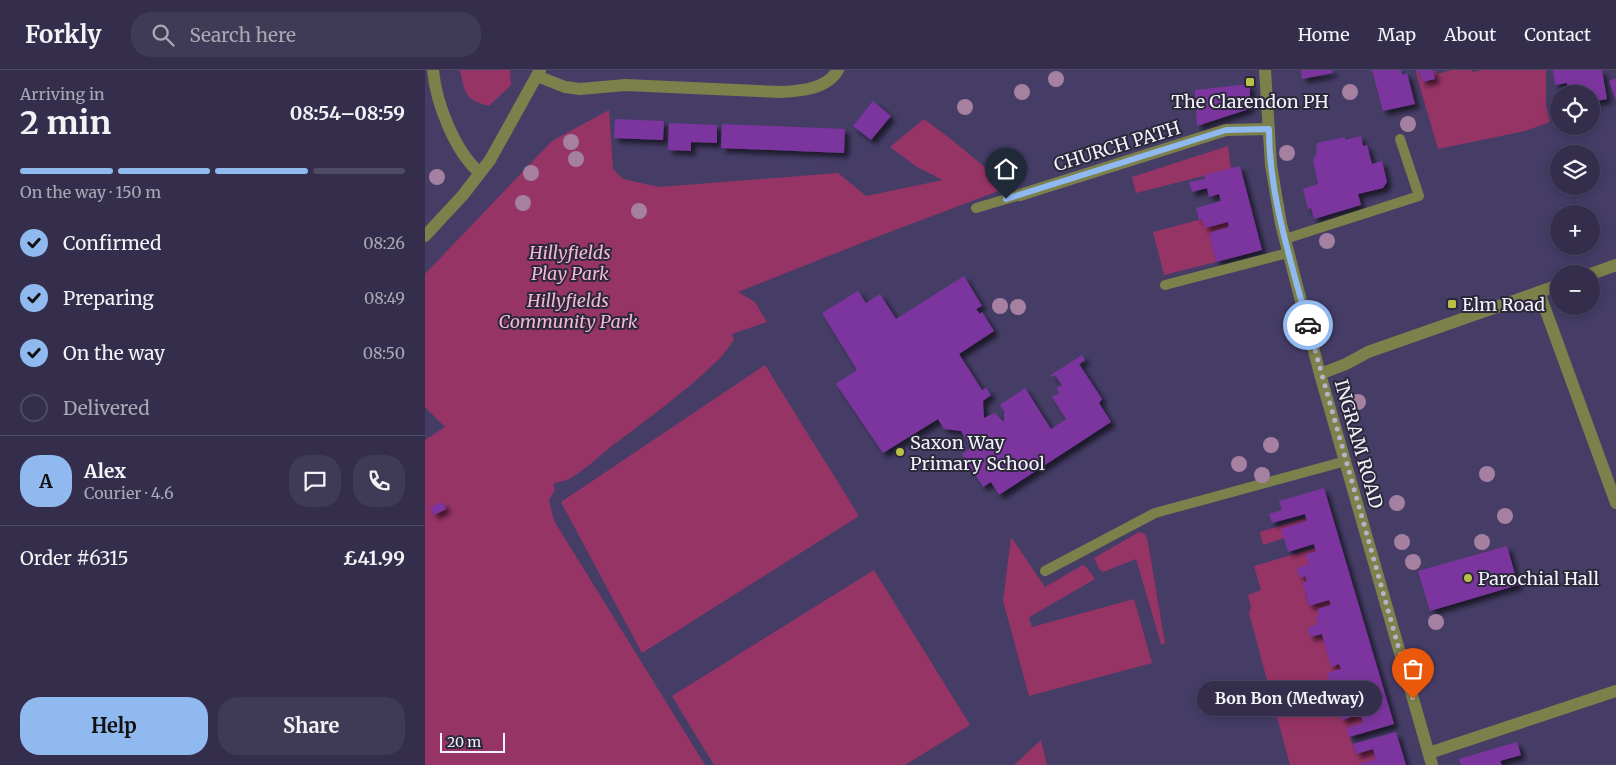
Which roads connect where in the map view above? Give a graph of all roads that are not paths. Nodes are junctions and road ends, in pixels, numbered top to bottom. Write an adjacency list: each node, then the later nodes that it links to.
1 (433, 70): 7 (street)
2 (838, 70): 4 (street)
3 (1265, 70): 5 (street, INGRAM ROAD)
4 (539, 73): 7 (street)
5 (1269, 129): 8 (street, CHURCH PATH); 11 (street, INGRAM ROAD)
6 (1400, 139): 11 (lane)
7 (480, 173): 10 (street)
8 (1019, 195): 9 (lane, CHURCH PATH)
9 (977, 208)
10 (425, 236)
11 (1285, 239): 12 (street, INGRAM ROAD)
12 (1289, 253): 15 (lane); 18 (street, INGRAM ROAD)
13 (1616, 264): 14 (street)
14 (1600, 270)
15 (1165, 285)
16 (1550, 288): 17 (street)
17 (1539, 292): 18 (street); 20 (street)
18 (1320, 374): 19 (street, INGRAM ROAD)
19 (1346, 461): 21 (lane); 23 (street, INGRAM ROAD)
20 (1616, 503)
21 (1045, 571)
22 (1616, 691): 23 (street)
23 (1430, 759)

